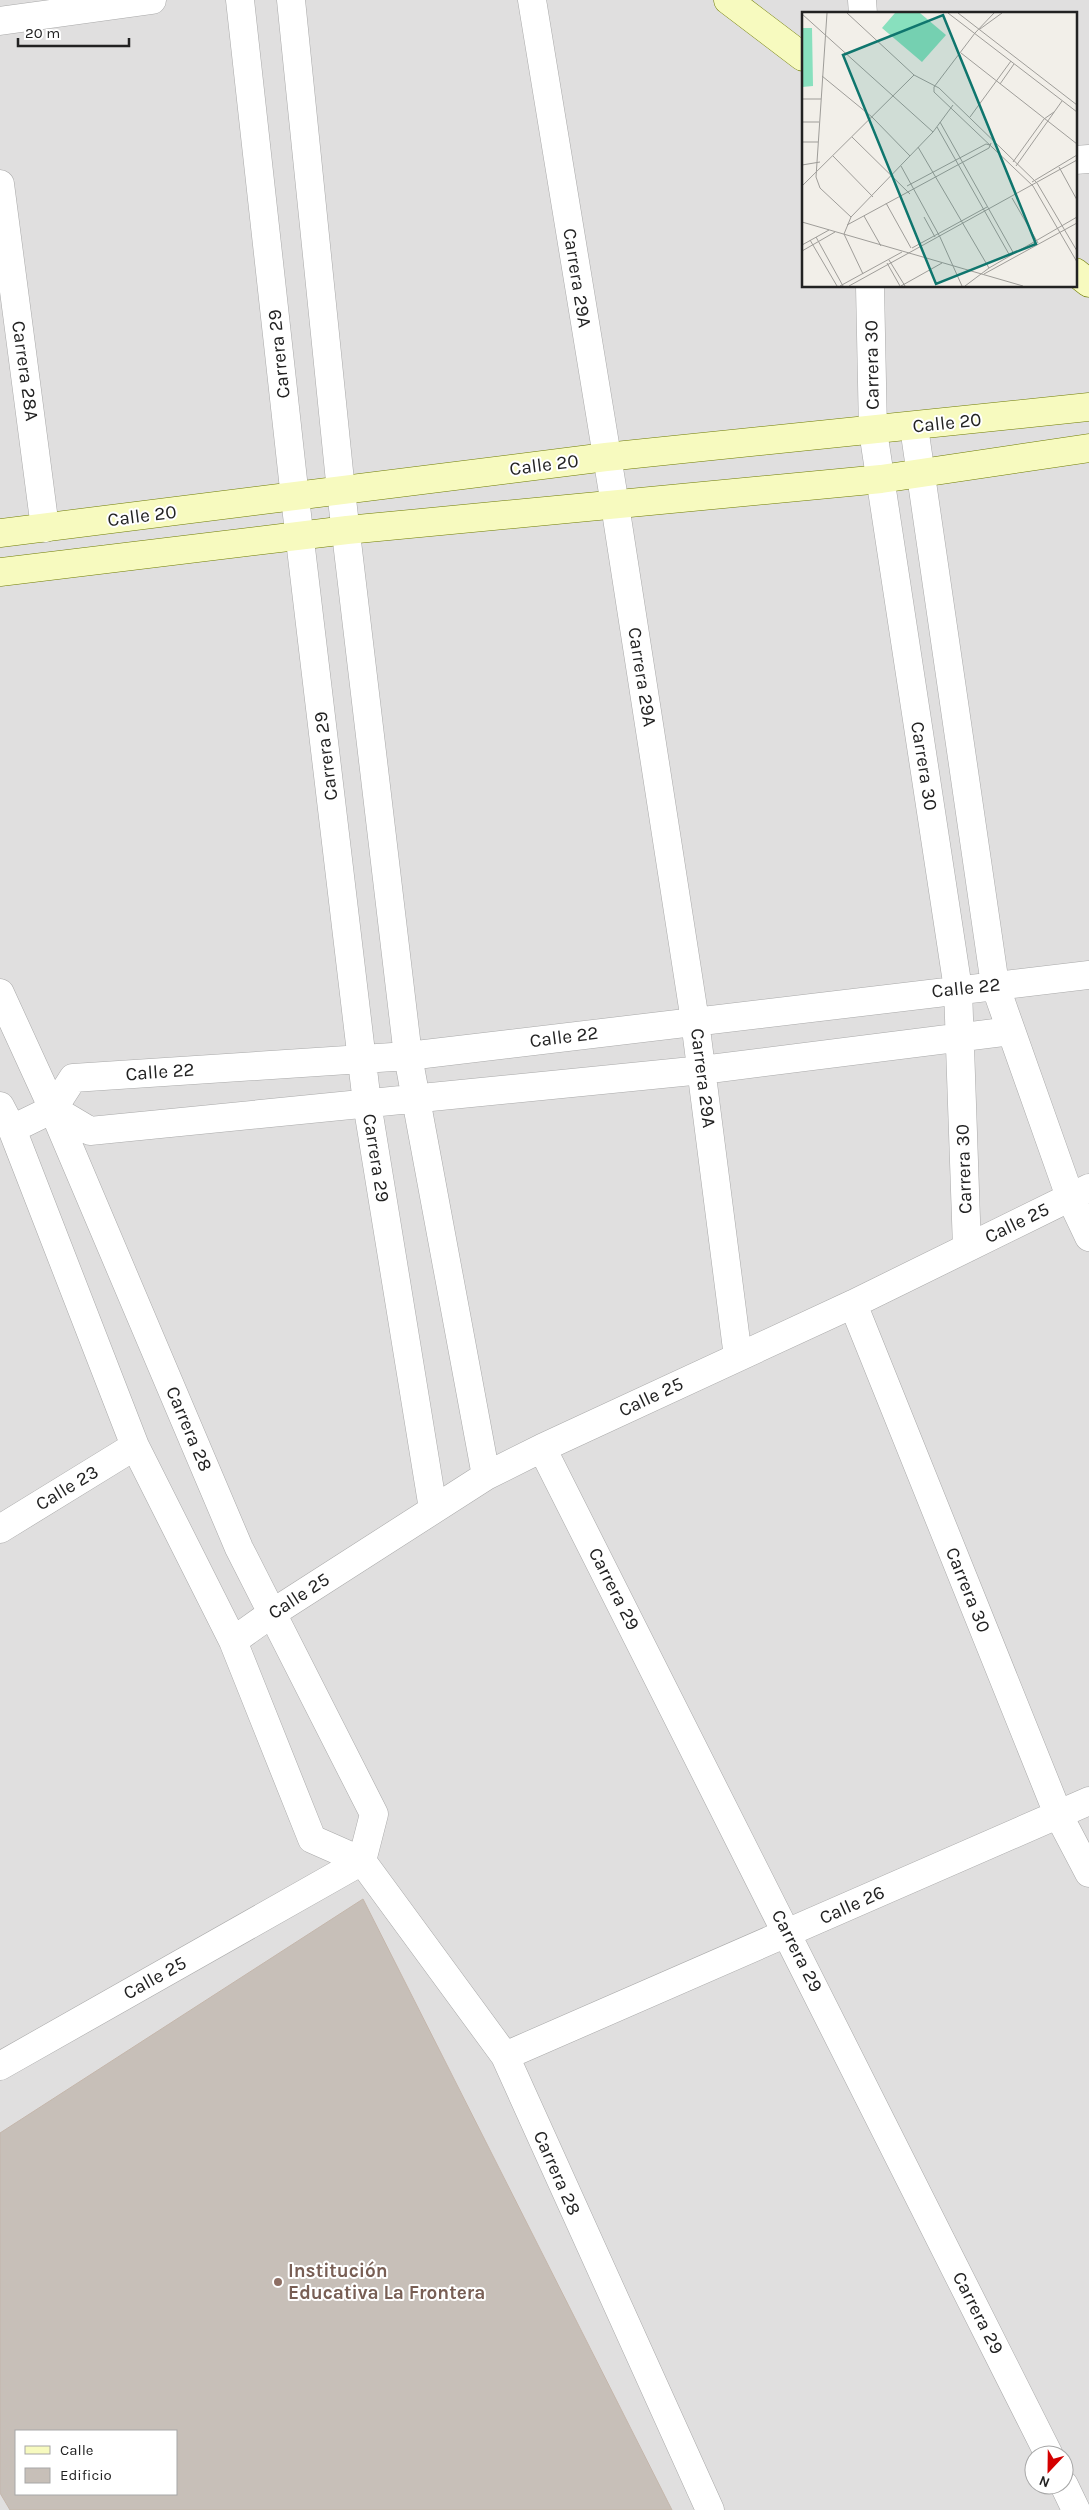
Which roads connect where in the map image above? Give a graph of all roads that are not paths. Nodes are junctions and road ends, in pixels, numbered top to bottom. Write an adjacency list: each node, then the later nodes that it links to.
1 (152, 0): 6 (street)
2 (240, 0): 22 (street, Carrera 29)
3 (291, 0): 21 (street)
4 (532, 0): 18 (street, Carrera 29A)
5 (728, 0): 7 (street)
6 (0, 21)
7 (802, 56)
8 (1089, 159): 9 (street)
9 (1076, 160)
10 (0, 184): 24 (street, Carrera 28A)
11 (1076, 273): 12 (street)
12 (1089, 283)
13 (870, 288): 16 (street, Carrera 30)
14 (1089, 407): 15 (street, Calle 20)
15 (914, 427): 16 (street, Calle 20); 19 (street, Carrera 30)
16 (872, 431): 18 (street, Calle 20); 20 (street, Carrera 30)
17 (1089, 448): 19 (street, Calle 20)
18 (606, 457): 21 (street, Calle 20); 23 (street, Carrera 29A)
19 (921, 472): 20 (street, Calle 20); 30 (street, Carrera 30)
20 (880, 479): 23 (street, Calle 20); 31 (street, Carrera 30)
21 (341, 491): 22 (street, Calle 20); 25 (street)
22 (295, 498): 24 (street, Calle 20); 27 (street, Carrera 29)
23 (615, 505): 25 (street, Calle 20); 33 (street, Carrera 29A)
24 (46, 528): 26 (street, Calle 20)
25 (347, 530): 27 (street, Calle 20); 36 (street)
26 (0, 533)
27 (300, 536): 28 (street, Calle 20); 37 (street, Carrera 29)
28 (0, 572)
29 (1089, 975): 30 (street, Calle 22)
30 (995, 985): 31 (street, Calle 22); 34 (street, Carrera 30)
31 (958, 989): 33 (street, Calle 22); 35 (street, Carrera 30)
32 (0, 993): 41 (street, Carrera 28)
33 (696, 1021): 36 (street, Calle 22); 38 (street, Carrera 29A)
34 (1011, 1031): 35 (street); 43 (street, Carrera 30)
35 (959, 1037): 38 (street); 45 (street, Carrera 30)
36 (408, 1056): 37 (street, Calle 22); 39 (street)
37 (362, 1059): 40 (street, Carrera 29); 41 (street, Calle 22)
38 (702, 1070): 39 (street); 47 (street, Carrera 29A)
39 (415, 1098): 40 (street); 50 (street)
40 (367, 1103): 41 (street); 51 (street, Carrera 29)
41 (53, 1109): 42 (street); 53 (street, Carrera 28)
42 (6, 1117): 48 (street, Carrera 28)
43 (1080, 1193): 44 (street, Carrera 30); 45 (street, Calle 25)
44 (1089, 1237)
45 (967, 1248): 46 (street, Calle 25)
46 (853, 1304): 47 (street, Calle 25); 56 (street, Carrera 30)
47 (738, 1357): 49 (street, Calle 25)
48 (135, 1446): 52 (street, Calle 23); 54 (street, Carrera 28)
49 (542, 1448): 50 (street, Calle 25); 59 (street, Carrera 29)
50 (486, 1476): 51 (street, Calle 25)
51 (433, 1509): 53 (street, Calle 25)
52 (0, 1529)
53 (271, 1614): 54 (street, Calle 25); 57 (street, Carrera 28)
54 (233, 1641): 57 (street, Carrera 28)
55 (1089, 1801): 56 (street, Calle 26)
56 (1058, 1814): 58 (street, Carrera 30); 59 (street, Calle 26)
57 (362, 1861): 60 (street, Carrera 28); 61 (street, Calle 25)
58 (1089, 1873)
59 (788, 1933): 60 (street, Calle 26); 62 (street, Carrera 29)
60 (505, 2056): 64 (street, Carrera 28)
61 (0, 2066)
62 (1044, 2445)
63 (1069, 2495): 65 (street)
64 (710, 2510)
65 (1076, 2510)

